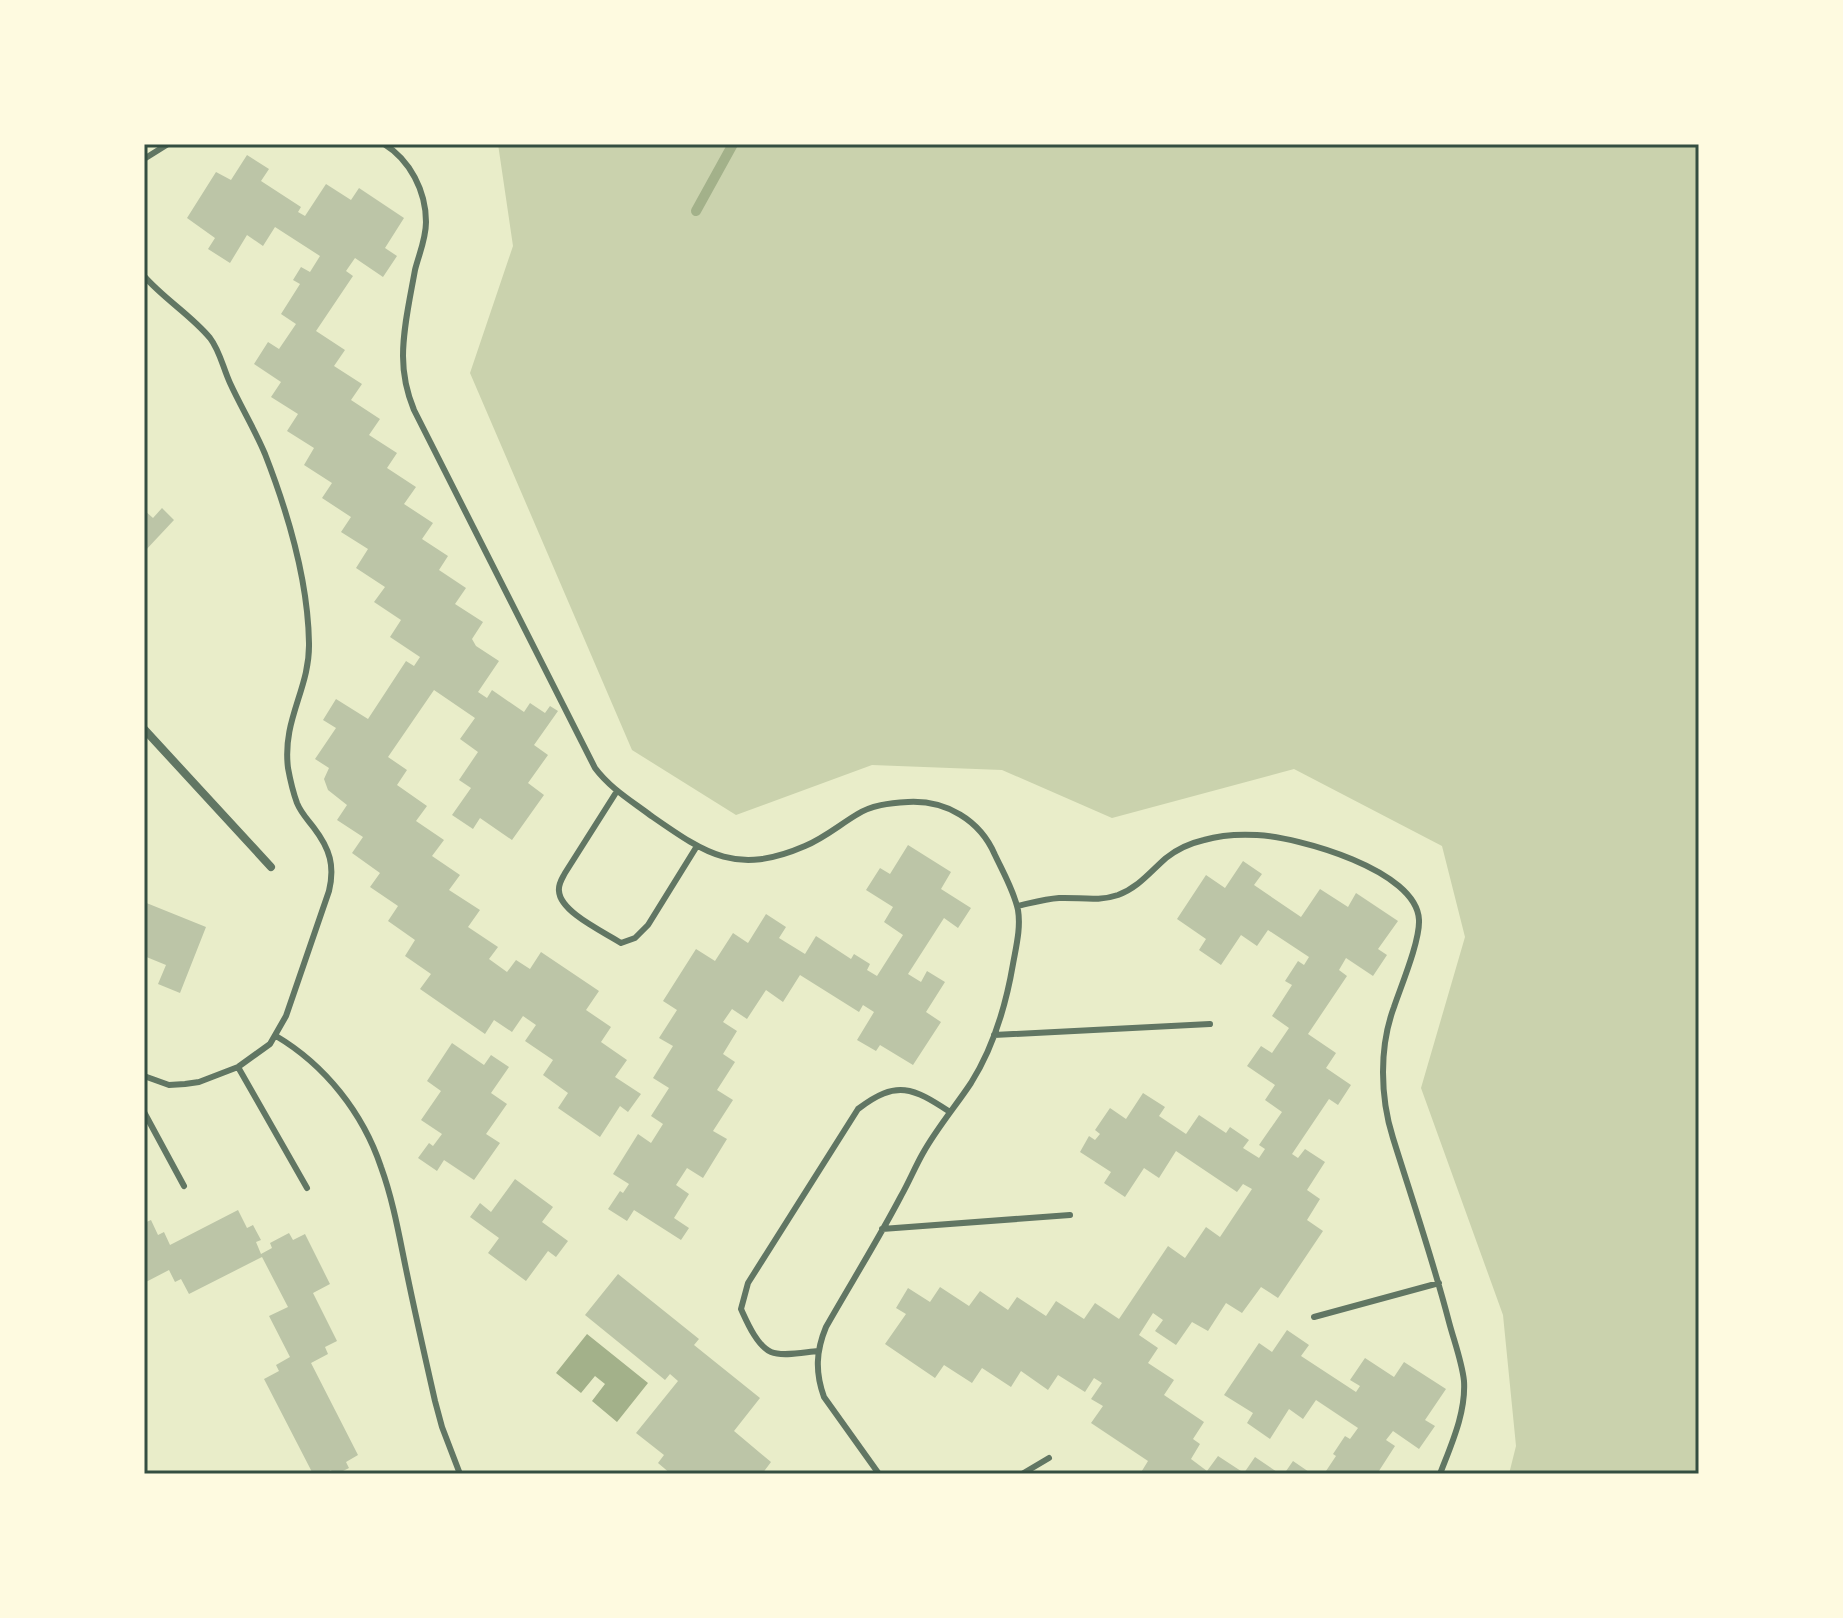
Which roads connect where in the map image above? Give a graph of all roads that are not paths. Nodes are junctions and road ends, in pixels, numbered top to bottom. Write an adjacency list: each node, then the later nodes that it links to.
1 (168, 144): 3 (lane)
2 (384, 144): 6 (lane)
3 (144, 159)
4 (144, 276): 12 (lane)
5 (144, 729): 8 (street)
6 (617, 791): 7 (lane); 7 (lane)
7 (697, 846): 9 (lane)
8 (271, 867)
9 (1017, 906): 11 (lane); 21 (lane)
10 (1210, 1024): 11 (lane)
11 (994, 1035): 16 (lane)
12 (276, 1036): 13 (lane); 25 (lane)
13 (238, 1067): 14 (lane); 18 (lane)
14 (144, 1076)
15 (144, 1112): 17 (lane)
16 (950, 1112): 20 (lane); 23 (lane)
17 (184, 1186)
18 (307, 1188)
19 (1070, 1215): 20 (lane)
20 (882, 1229): 23 (lane)
21 (1439, 1283): 22 (lane); 28 (lane)
22 (1314, 1317)
23 (818, 1351): 26 (lane)
24 (1049, 1458): 27 (lane)
25 (460, 1474)
26 (879, 1474)
27 (1022, 1474)
28 (1440, 1474)

